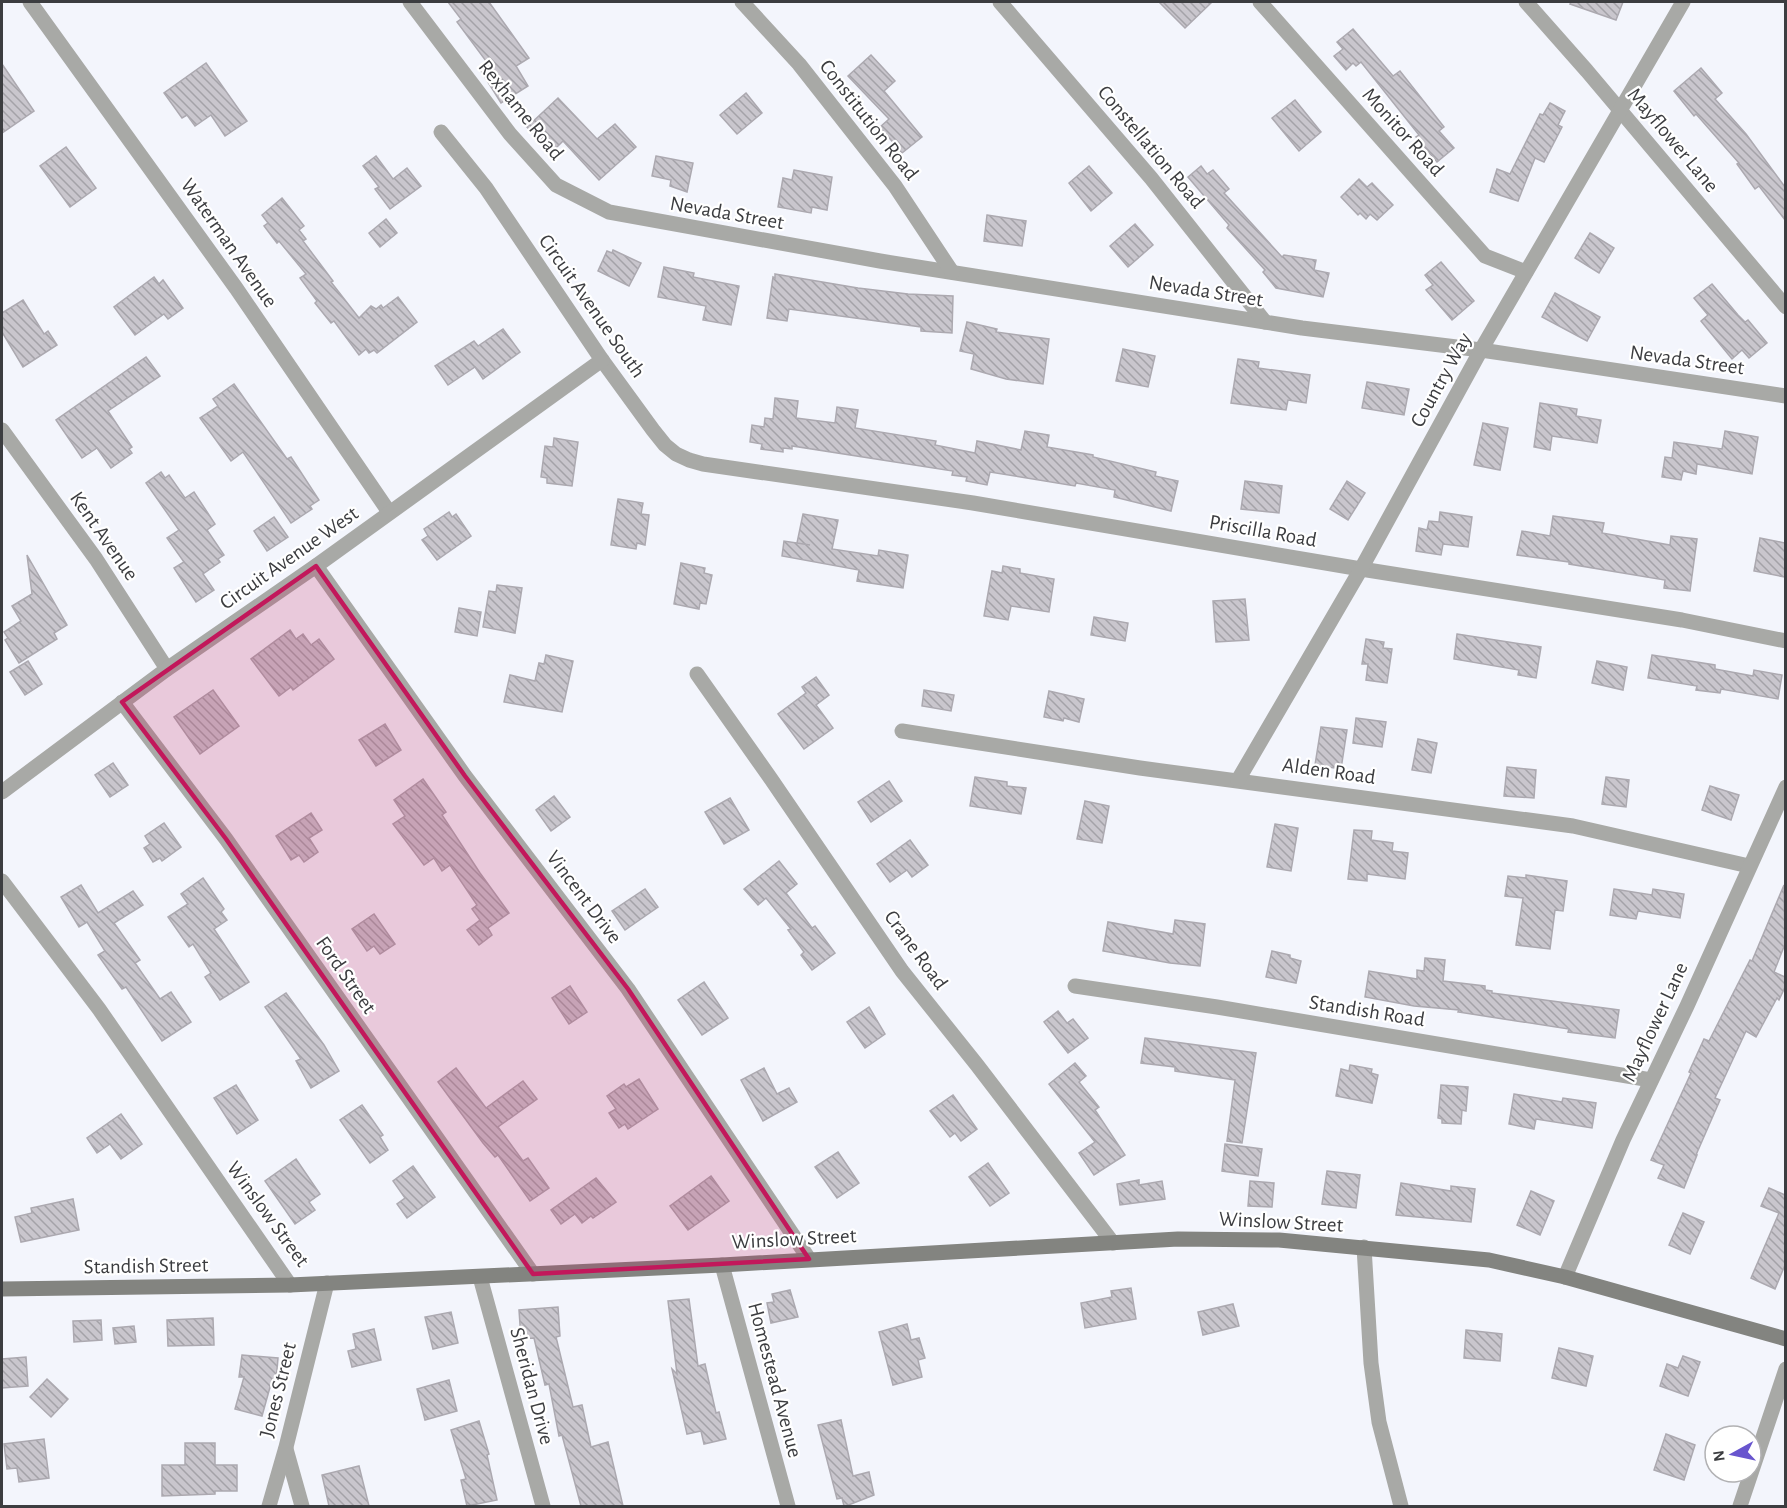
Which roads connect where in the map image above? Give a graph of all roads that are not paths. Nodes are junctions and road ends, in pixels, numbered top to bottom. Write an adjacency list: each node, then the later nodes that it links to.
1 (30, 2): 20 (street, Waterman Avenue)
2 (410, 2): 10 (street, Rexhame Road)
3 (742, 2): 11 (street, Constitution Road)
4 (1000, 2): 14 (street, Constellation Road)
5 (1260, 2): 12 (street, Monitor Road)
6 (1526, 2): 8 (street, Mayflower Lane)
7 (1683, 2): 8 (street, Country Way)
8 (1620, 110): 12 (street, Country Way); 13 (street, Mayflower Lane)
9 (441, 132): 16 (street, Circuit Avenue South)
10 (622, 215): 11 (street, Nevada Street)
11 (952, 272): 14 (street, Nevada Street)
12 (1526, 272): 15 (street, Country Way)
13 (1785, 307)
14 (1265, 322): 15 (street, Nevada Street)
15 (1481, 350): 17 (street, Nevada Street); 22 (street, Country Way)
16 (602, 360): 19 (street, Circuit Avenue South); 20 (street, Circuit Avenue West)
17 (1785, 396)
18 (2, 430): 24 (street, Kent Avenue)
19 (733, 469): 22 (street, Priscilla Road)
20 (389, 512): 21 (street, Circuit Avenue West)
21 (316, 566): 24 (street, Circuit Avenue West); 37 (street, Vincent Drive)
22 (1361, 569): 23 (street, Priscilla Road); 28 (street, Country Way)
23 (1785, 641)
24 (167, 669): 26 (street, Circuit Avenue West)
25 (697, 674): 35 (street, Crane Road)
26 (122, 702): 30 (street, Circuit Avenue West); 39 (street, Ford Street)
27 (902, 731): 28 (street, Alden Road)
28 (1238, 780): 31 (street, Alden Road)
29 (1785, 787): 31 (street, Mayflower Lane)
30 (2, 792)
31 (1749, 866): 34 (street, Mayflower Lane)
32 (2, 881): 43 (street, Winslow Street)
33 (1075, 986): 34 (street, Standish Road)
34 (1651, 1080): 41 (street, Mayflower Lane)
35 (1113, 1243): 36 (street, Winslow Street); 37 (street, Winslow Street)
36 (1365, 1247): 41 (street, Winslow Street); 52 (street)
37 (809, 1259): 38 (street, Winslow Street)
38 (722, 1265): 39 (street, Winslow Street); 51 (street, Homestead Avenue)
39 (533, 1274): 40 (street, Winslow Street)
40 (480, 1277): 42 (street, Winslow Street); 50 (street, Sheridan Drive)
41 (1565, 1277): 45 (street, Winslow Street)
42 (327, 1284): 43 (street, Winslow Street); 47 (street, Jones Street)
43 (290, 1285): 44 (street, Standish Street)
44 (2, 1290)
45 (1785, 1339)
46 (1785, 1369): 53 (street)
47 (286, 1447): 48 (street, Jones Street); 49 (street)
48 (269, 1506)
49 (302, 1506)
50 (543, 1506)
51 (788, 1506)
52 (1401, 1506)
53 (1740, 1506)

